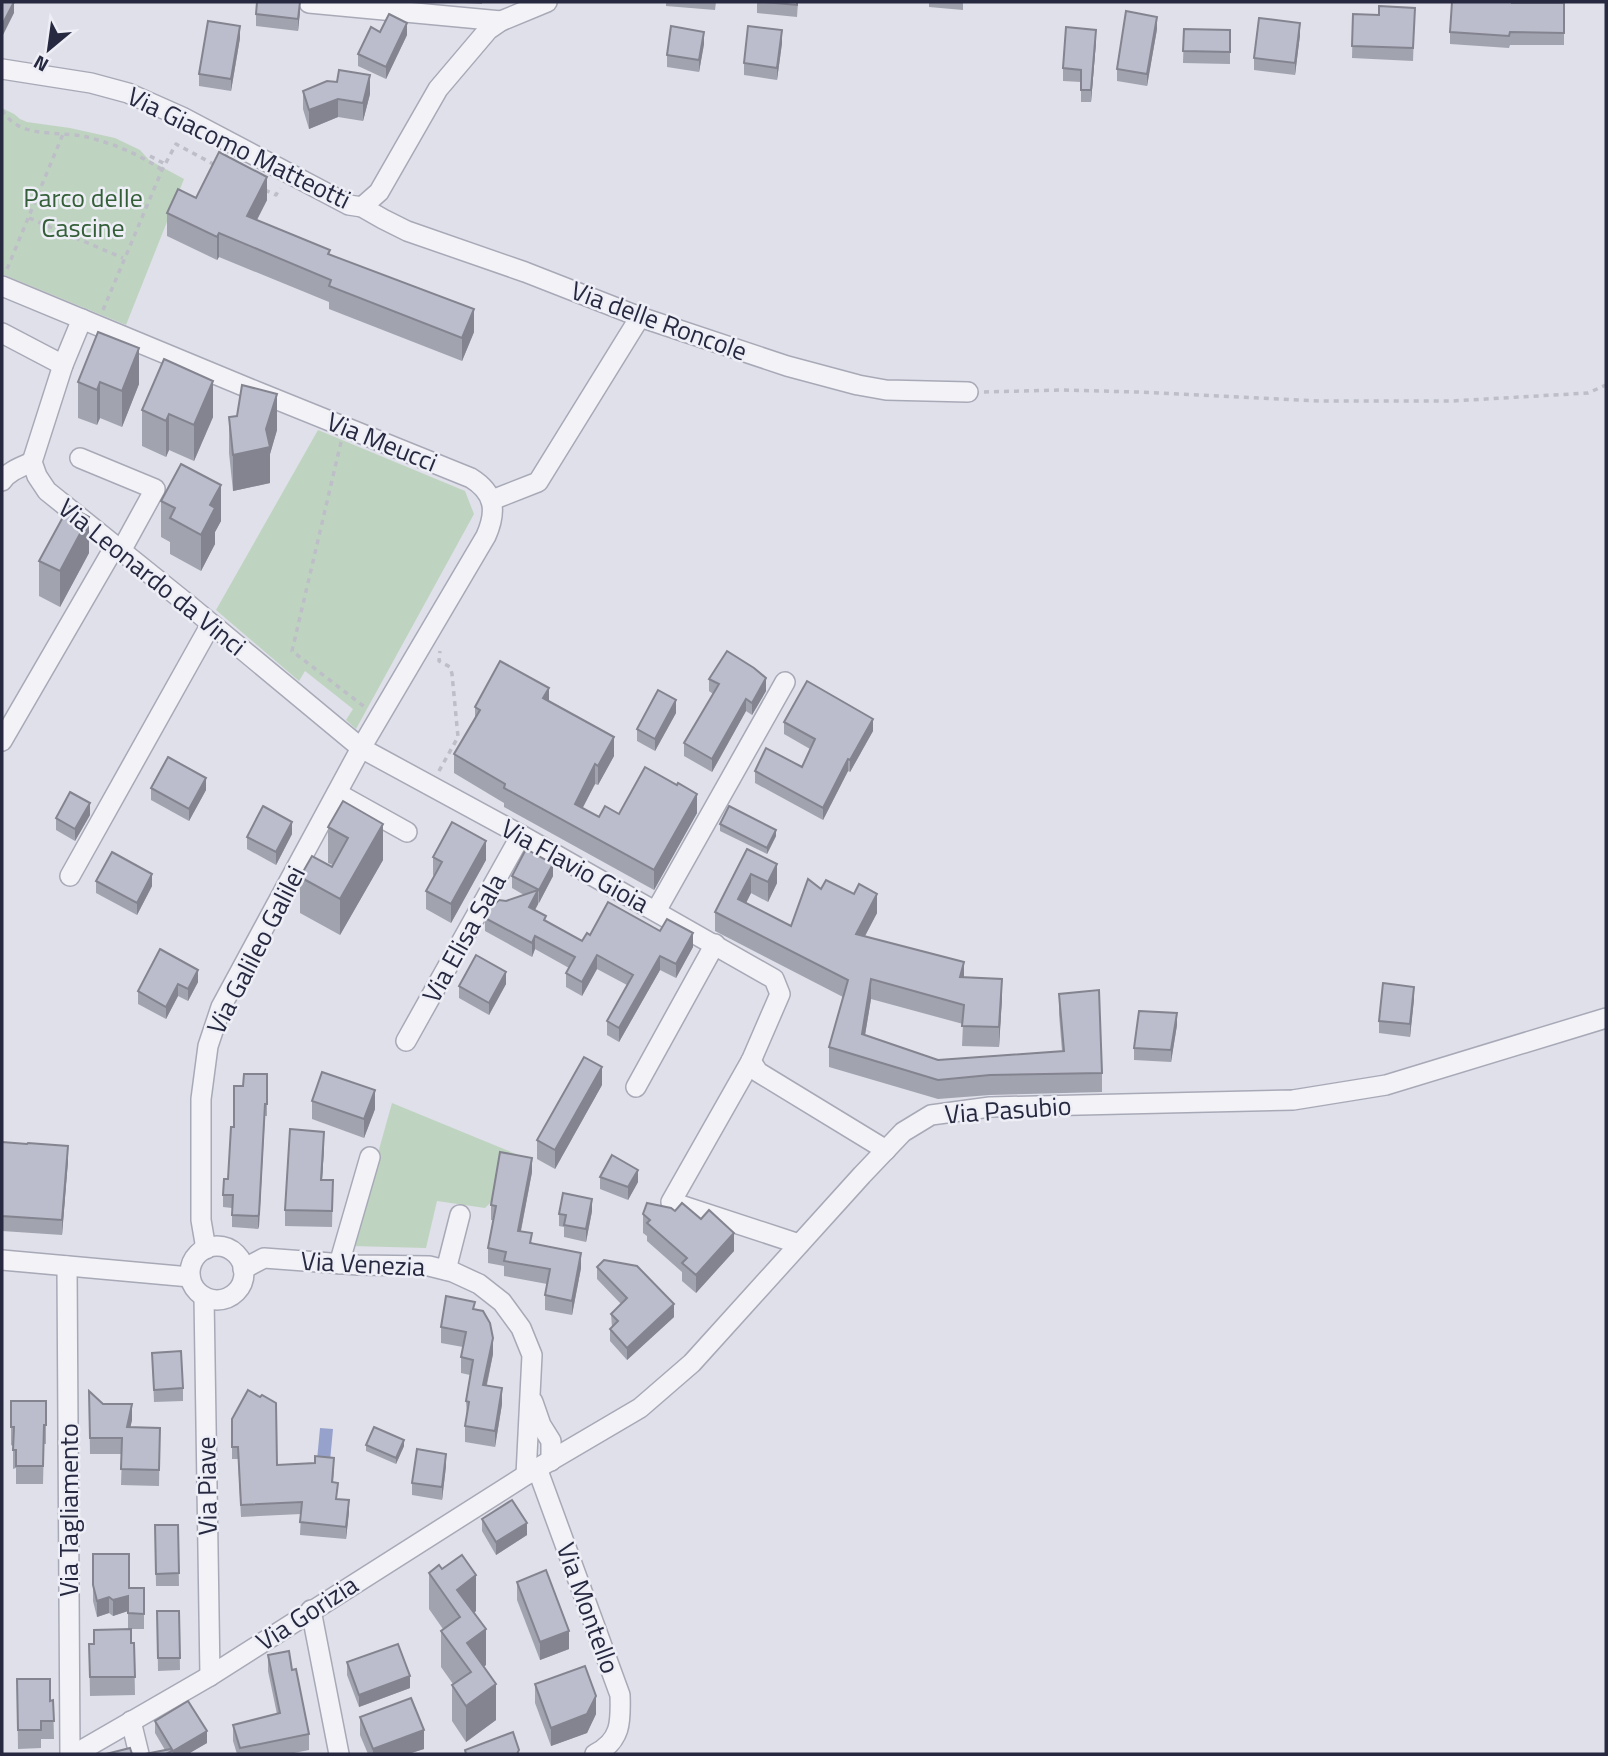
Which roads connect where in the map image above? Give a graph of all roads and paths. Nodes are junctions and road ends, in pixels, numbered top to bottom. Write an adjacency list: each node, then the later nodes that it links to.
1 (547, 2): 3 (street, Via Giacomo Matteotti)
2 (309, 3): 3 (street)
3 (501, 21): 13 (street, Via Giacomo Matteotti)
4 (2, 69): 11 (street, Via Giacomo Matteotti)
5 (2, 110): 6 (path)
6 (63, 134): 10 (path); 14 (path)
7 (150, 156): 8 (path)
8 (165, 164): 9 (path); 10 (path)
9 (215, 165)
10 (162, 170): 15 (path)
11 (289, 173): 12 (path); 13 (street, Via Giacomo Matteotti)
12 (257, 186)
13 (362, 207): 18 (street, Via delle Roncole)
14 (29, 218): 15 (path); 16 (path)
15 (123, 258): 17 (path)
16 (4, 277): 19 (street, Via Meucci)
17 (103, 310)
18 (640, 317): 23 (street, Via delle Roncole); 28 (street)
19 (82, 319): 21 (street); 28 (street, Via Meucci)
20 (2, 333): 21 (street)
21 (63, 365): 26 (street)
22 (1606, 385): 23 (path)
23 (968, 392)
24 (342, 437): 33 (path)
25 (80, 458): 29 (street)
26 (32, 462): 27 (street); 29 (street, Via Leonardo da Vinci)
27 (2, 481)
28 (492, 500): 33 (street)
29 (118, 548): 30 (street, Via Leonardo da Vinci); 34 (street)
30 (211, 624): 35 (street, Via Leonardo da Vinci); 40 (street)
31 (441, 645): 36 (path)
32 (785, 682): 41 (street)
33 (379, 718): 35 (street)
34 (2, 741)
35 (361, 748): 36 (street, Via Flavio Gioia); 37 (street, Via Galileo Galilei)
36 (430, 786): 39 (street, Via Flavio Gioia)
37 (337, 793): 38 (street); 51 (street, Via Galileo Galilei)
38 (407, 832)
39 (521, 835): 41 (street, Via Flavio Gioia); 44 (street, Via Elisa Sala)
40 (70, 876)
41 (656, 911): 42 (street, Via Flavio Gioia)
42 (715, 944): 45 (street, Via Flavio Gioia); 46 (street)
43 (1606, 1018): 47 (street, Via Pasubio)
44 (406, 1041)
45 (751, 1061): 47 (street); 50 (street)
46 (636, 1087)
47 (886, 1150): 50 (street, Via Pasubio)
48 (370, 1157): 53 (street)
49 (460, 1215): 56 (street)
50 (799, 1244): 60 (street, Via Pasubio)
51 (206, 1249): 55 (street); 57 (street)
52 (2, 1260): 54 (street)
53 (339, 1264): 55 (street, Via Venezia); 56 (street, Via Venezia)
54 (67, 1266): 57 (street); 65 (street, Via Tagliamento)
55 (243, 1269): 58 (street)
56 (446, 1270): 59 (street, Via Venezia)
57 (190, 1276): 58 (street)
58 (204, 1297): 62 (street, Via Piave)
59 (530, 1394): 60 (street, Via Venezia); 60 (street, Via Venezia)
60 (538, 1468): 61 (street, Via Gorizia); 64 (street, Via Montello)
61 (312, 1610): 62 (street, Via Gorizia); 67 (street)
62 (210, 1676): 63 (street, Via Gorizia)
63 (131, 1721): 65 (street, Via Gorizia); 66 (street)
64 (602, 1751)
65 (73, 1754)
66 (139, 1754)
67 (339, 1754)

